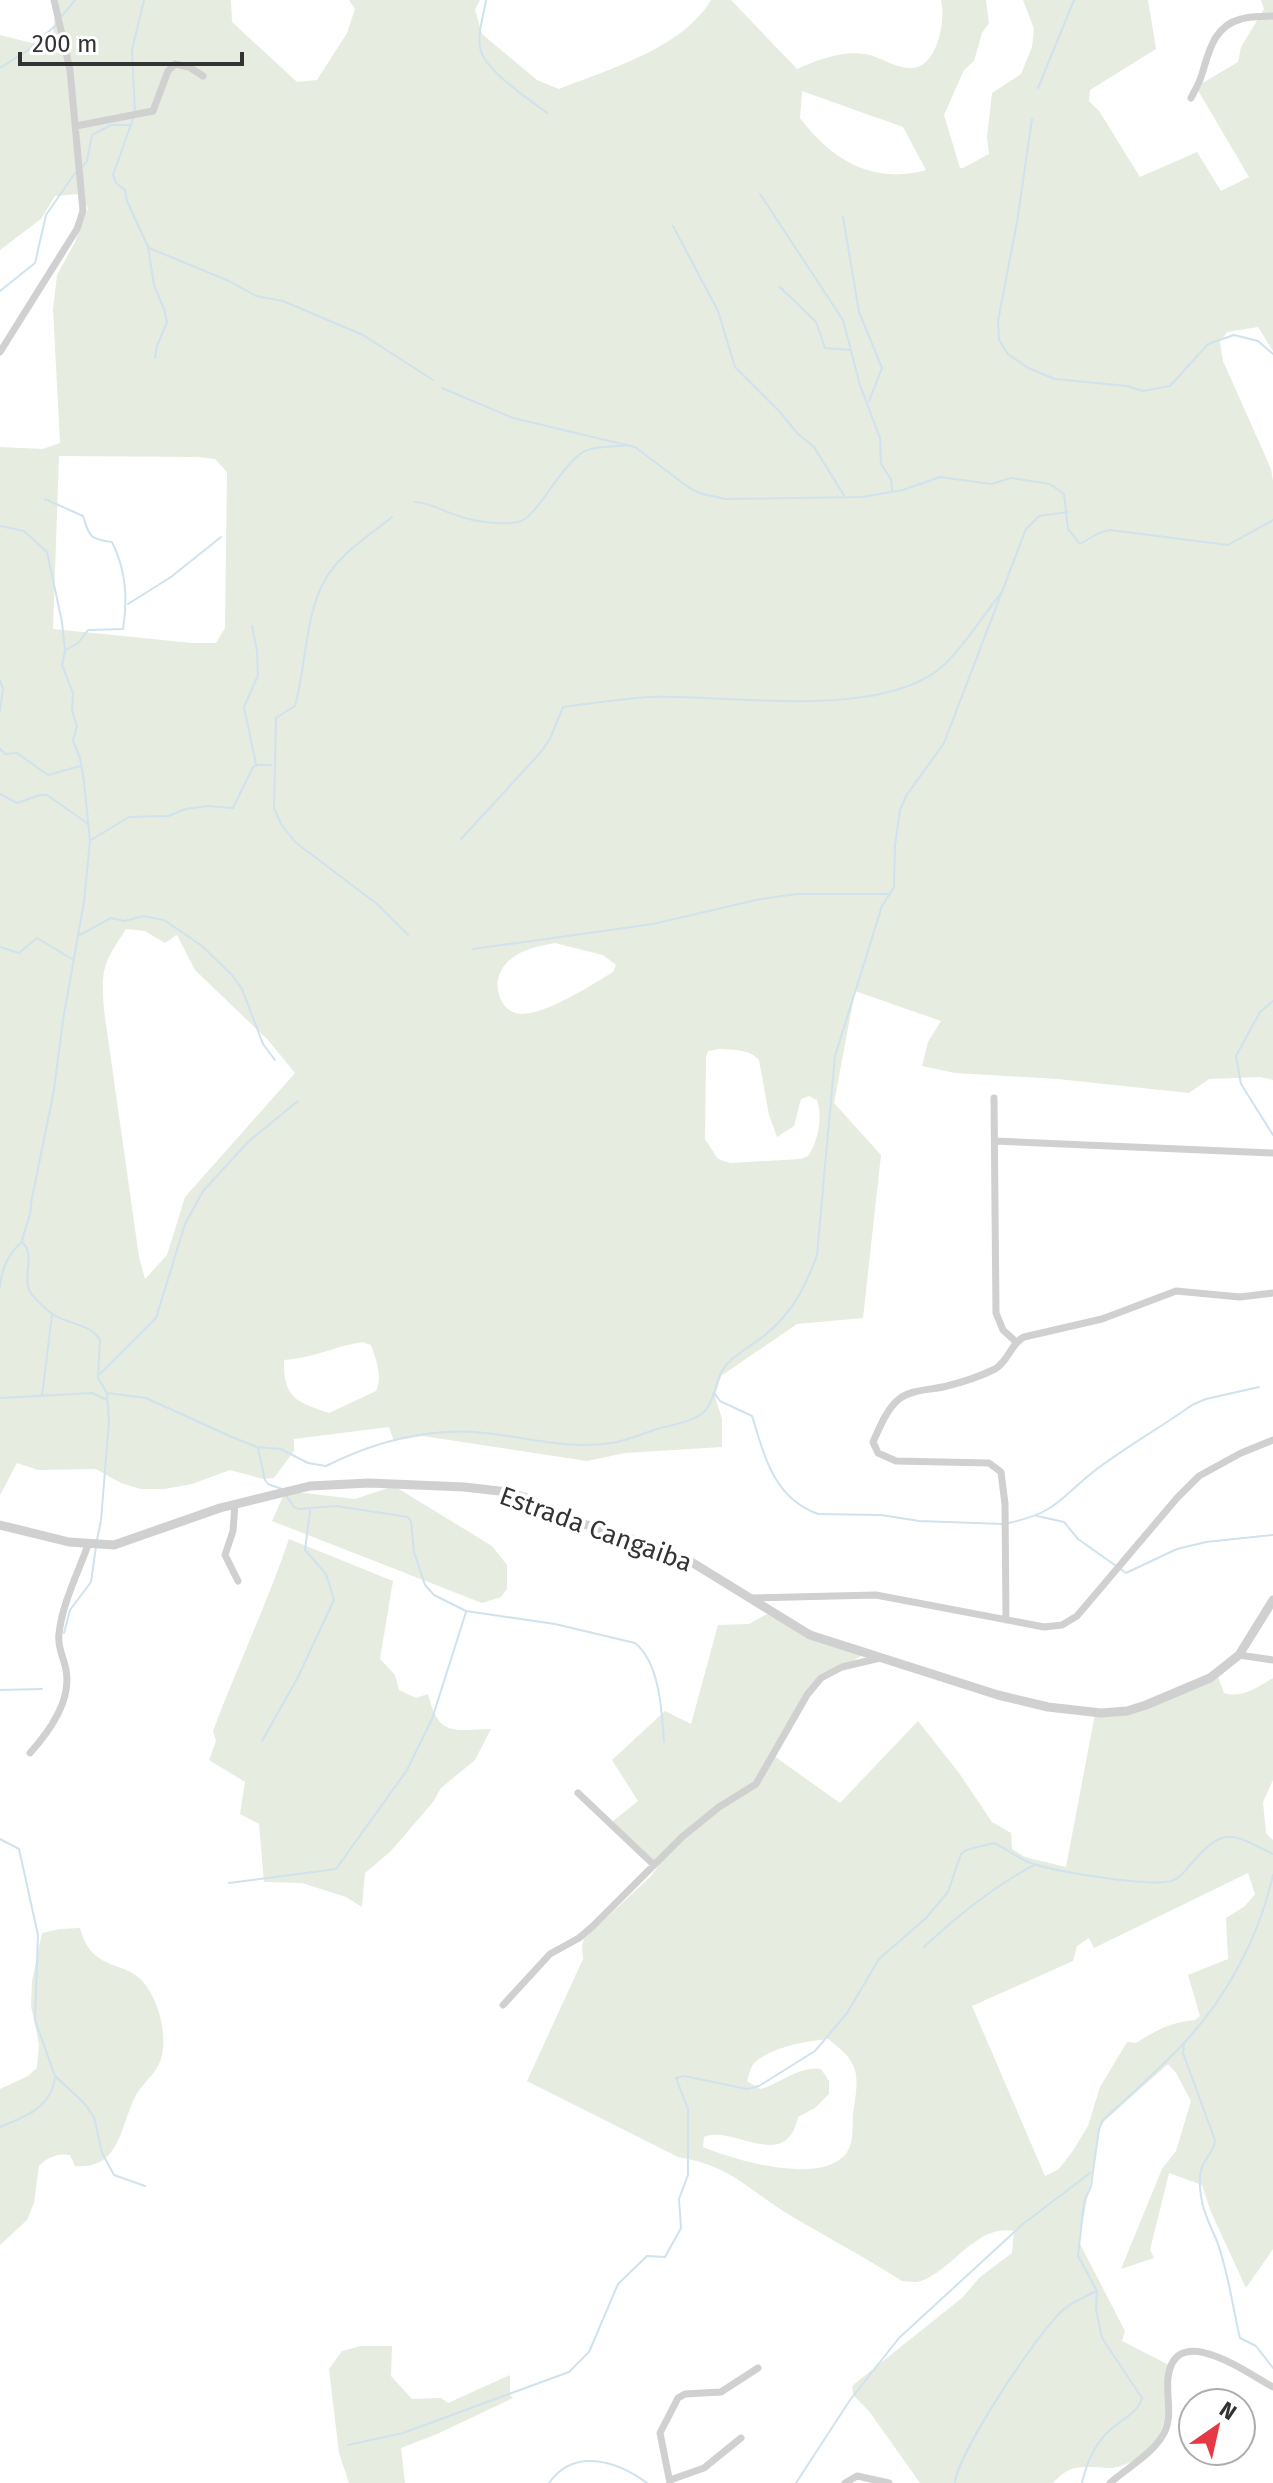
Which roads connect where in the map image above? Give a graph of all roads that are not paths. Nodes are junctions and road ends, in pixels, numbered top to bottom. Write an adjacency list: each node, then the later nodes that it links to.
1 (54, 0): 5 (street)
2 (1273, 16): 4 (street)
3 (203, 76): 5 (street)
4 (1191, 98)
5 (76, 126): 6 (street)
6 (0, 352)
7 (994, 1098): 8 (street)
8 (995, 1141): 9 (street); 11 (street)
9 (1273, 1153)
10 (1273, 1293): 11 (street)
11 (1016, 1342): 20 (street)
12 (1271, 1442): 13 (street); 20 (street)
13 (1273, 1451)
14 (235, 1504): 16 (street, Estrada Cangaiba); 17 (street); 18 (street, Estrada Cangaiba)
15 (0, 1525): 16 (street, Estrada Cangaiba)
16 (88, 1545): 24 (street)
17 (238, 1581)
18 (750, 1599): 20 (street); 22 (street, Estrada Cangaiba)
19 (1273, 1600): 21 (street, Estrada Cangaiba)
20 (1006, 1620)
21 (1239, 1655): 22 (street, Estrada Cangaiba); 23 (street)
22 (882, 1658): 26 (street)
23 (1273, 1660)
24 (30, 1753)
25 (578, 1793): 26 (street)
26 (654, 1865): 27 (street)
27 (503, 2005)
28 (758, 2368): 31 (street)
29 (1273, 2387): 34 (street)
30 (741, 2438): 31 (street)
31 (670, 2482)
32 (845, 2483): 33 (street)
33 (889, 2483)
34 (1110, 2483)

